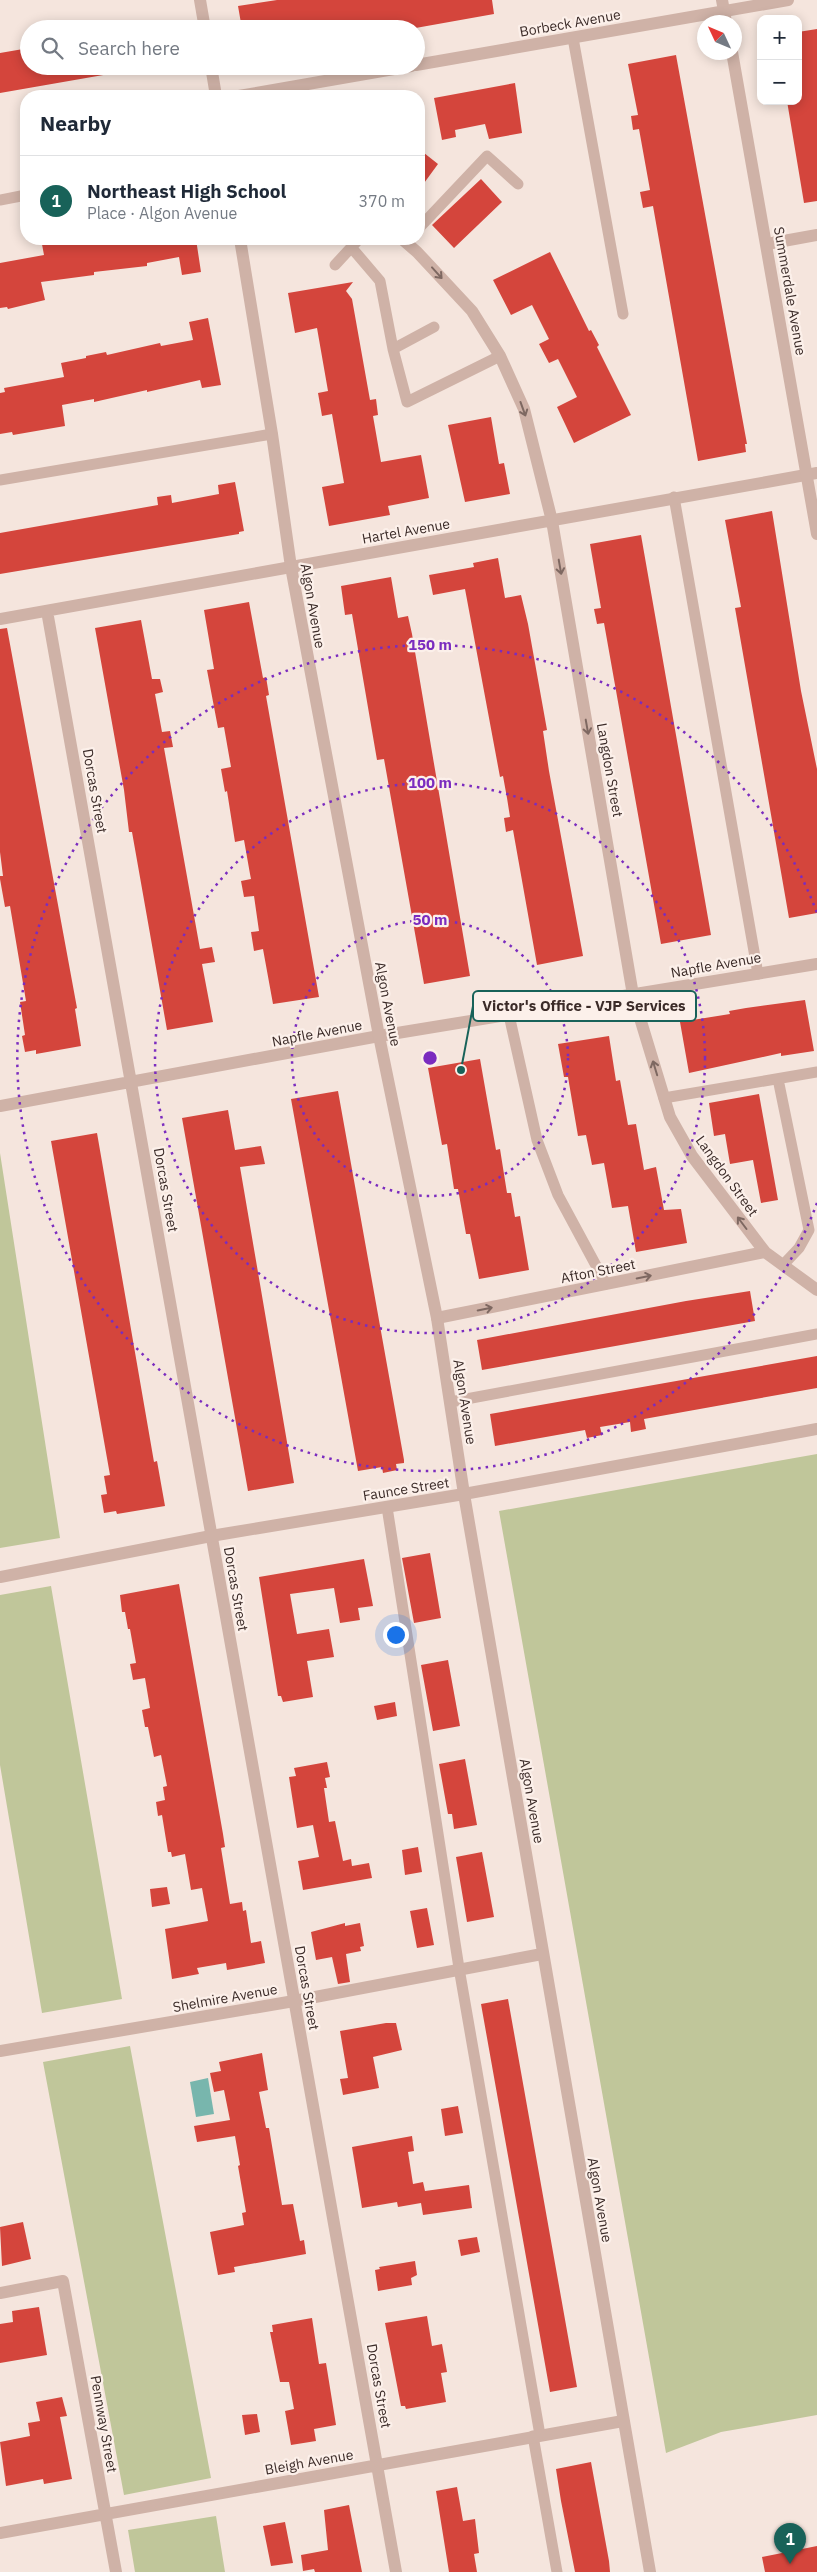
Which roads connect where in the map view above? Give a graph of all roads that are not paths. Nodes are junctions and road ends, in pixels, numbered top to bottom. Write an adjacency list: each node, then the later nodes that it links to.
1 (200, 0): 4 (street)
2 (788, 0): 3 (street, Borbeck Avenue)
3 (724, 12): 5 (street, Borbeck Avenue)
4 (203, 20)
5 (574, 38): 7 (street, Borbeck Avenue); 23 (lane)
6 (733, 60): 17 (street, Summerdale Avenue)
7 (425, 63)
8 (212, 75): 10 (street)
9 (359, 75): 11 (street)
10 (215, 90)
11 (273, 90)
12 (518, 184): 15 (lane)
13 (20, 196): 14 (lane)
14 (0, 200)
15 (425, 222)
16 (817, 236): 17 (street)
17 (767, 244): 28 (street, Summerdale Avenue)
18 (241, 245): 27 (street, Algon Avenue)
19 (353, 245): 22 (lane)
20 (356, 245): 25 (lane)
21 (410, 245): 26 (street, Langdon Street, one-way to 26)
22 (335, 265)
23 (623, 314)
24 (434, 328): 25 (lane)
25 (392, 349): 26 (lane)
26 (500, 356): 31 (street, Langdon Street, one-way to 31)
27 (272, 434): 29 (lane); 33 (street, Algon Avenue)
28 (811, 474): 30 (street, Hartel Avenue); 32 (street, Summerdale Avenue)
29 (0, 480)
30 (674, 497): 31 (street, Hartel Avenue); 37 (lane)
31 (552, 521): 33 (street, Hartel Avenue); 38 (street, Langdon Street, one-way to 38)
32 (817, 534)
33 (290, 567): 34 (street, Hartel Avenue); 40 (street, Algon Avenue)
34 (47, 611): 35 (street, Hartel Avenue); 43 (street, Dorcas Street)
35 (0, 619)
36 (817, 964): 37 (street, Napfle Avenue)
37 (758, 974): 38 (street, Napfle Avenue)
38 (633, 995): 39 (street, Napfle Avenue); 44 (street, Langdon Street, one-way to 38)
39 (509, 1015): 40 (street, Napfle Avenue); 48 (lane)
40 (379, 1036): 43 (street, Napfle Avenue); 50 (street, Algon Avenue)
41 (817, 1072): 42 (lane)
42 (778, 1079): 44 (lane); 47 (lane)
43 (132, 1083): 45 (street, Napfle Avenue); 56 (street, Dorcas Street)
44 (664, 1098): 46 (street, Langdon Street, one-way to 44)
45 (0, 1106)
46 (765, 1252): 47 (street, Langdon Street); 48 (street, Afton Street, one-way to 46)
47 (783, 1265): 49 (street, Langdon Street)
48 (606, 1284): 50 (street, Afton Street, one-way to 48)
49 (817, 1290)
50 (437, 1318): 52 (street, Algon Avenue)
51 (817, 1334): 52 (lane)
52 (450, 1402): 54 (street, Algon Avenue)
53 (817, 1429): 54 (street, Faunce Street)
54 (464, 1494): 55 (street, Faunce Street); 58 (street, Algon Avenue)
55 (387, 1507): 56 (street, Faunce Street); 59 (lane)
56 (211, 1536): 57 (street, Faunce Street); 60 (street, Dorcas Street)
57 (0, 1577)
58 (542, 1954): 59 (street, Shelmire Avenue); 63 (street, Algon Avenue)
59 (459, 1968): 60 (street, Shelmire Avenue); 64 (lane)
60 (294, 2001): 61 (street, Shelmire Avenue); 65 (street, Dorcas Street)
61 (0, 2051)
62 (0, 2293): 66 (street, Pennway Street)
63 (623, 2421): 64 (street, Bleigh Avenue); 71 (street, Algon Avenue)
64 (537, 2436): 65 (street, Bleigh Avenue); 70 (lane)
65 (378, 2464): 66 (street, Bleigh Avenue); 69 (street, Dorcas Street)
66 (105, 2514): 67 (street, Bleigh Avenue); 68 (street, Pennway Street)
67 (0, 2533)
68 (116, 2572)
69 (396, 2572)
70 (557, 2572)
71 (650, 2572)

